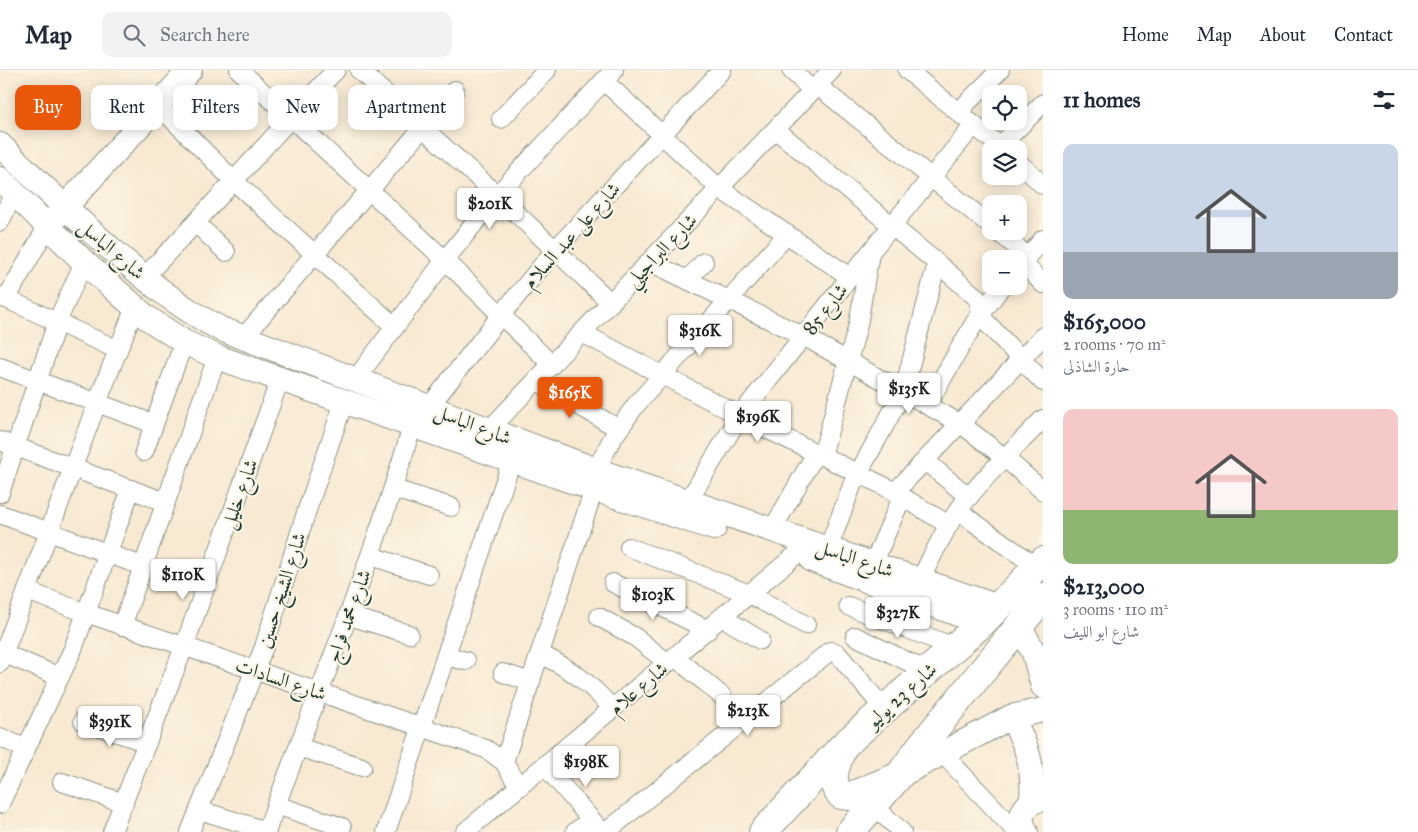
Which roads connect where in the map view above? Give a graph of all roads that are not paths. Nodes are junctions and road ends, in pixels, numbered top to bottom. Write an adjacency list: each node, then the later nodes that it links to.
1 (190, 70): 16 (main road)
2 (239, 70): 15 (street)
3 (336, 70): 12 (street)
4 (359, 70): 13 (street)
5 (546, 70): 20 (street)
6 (722, 70): 28 (street, شارع على عبد السلام)
7 (791, 70): 14 (street)
8 (832, 70): 14 (street, شارع البراجيلي)
9 (1000, 70): 19 (street)
10 (910, 71): 19 (street)
11 (609, 75): 28 (street); 39 (street)
12 (322, 85)
13 (375, 85)
14 (815, 88): 27 (street, شارع البراجيلي); 33 (street)
15 (268, 97)
16 (163, 100)
17 (1043, 102): 30 (street)
18 (163, 110): 34 (street)
19 (958, 112): 21 (street)
20 (501, 119)
21 (974, 125): 29 (street); 33 (street, شارع 85)
22 (135, 130): 40 (main road)
23 (279, 130): 34 (street)
24 (303, 130): 38 (street)
25 (420, 130): 38 (street)
26 (424, 130): 39 (street)
27 (776, 130): 37 (street, شارع البراجيلي); 44 (street)
28 (662, 134): 37 (street); 49 (street, شارع على عبد السلام)
29 (992, 140)
30 (1009, 140)
31 (0, 145): 40 (main road, شارع الباسل)
32 (1027, 170): 35 (street)
33 (930, 178): 41 (street); 44 (street, شارع 85)
34 (234, 181): 43 (street); 53 (street)
35 (1043, 185)
36 (7, 186): 42 (street); 45 (main road, شارع الباسل)
37 (720, 188): 46 (street); 57 (street, شارع البراجيلي)
38 (369, 190): 53 (street); 55 (street)
39 (497, 195): 49 (street); 55 (street)
40 (64, 207): 45 (main road); 62 (main road, شارع الباسل)
41 (982, 219)
42 (0, 222)
43 (196, 223): 51 (street); 62 (street)
44 (892, 225): 52 (street, شارع 85); 59 (street)
45 (47, 226): 56 (main road, شارع الباسل); 66 (street)
46 (788, 234): 61 (street); 67 (street)
47 (1043, 239): 54 (street)
48 (1008, 240): 50 (street)
49 (555, 250): 68 (street); 71 (street, شارع على عبد السلام)
50 (1019, 250)
51 (226, 252)
52 (870, 252): 61 (street, شارع 85); 82 (street)
53 (315, 254): 73 (street); 77 (street)
54 (1027, 257)
55 (445, 260): 71 (street); 73 (street)
56 (84, 262): 69 (main road, شارع الباسل); 72 (street)
57 (650, 262): 63 (street); 68 (street, شارع البراجيلي)
58 (704, 262): 63 (street)
59 (937, 263): 70 (street); 91 (street)
60 (1027, 269): 64 (street)
61 (850, 276): 75 (street, شارع 85)
62 (144, 277): 77 (main road, شارع الباسل)
63 (687, 280): 67 (street)
64 (1043, 284)
65 (995, 295): 70 (street)
66 (3, 298): 72 (street)
67 (729, 301): 75 (street); 85 (street)
68 (611, 303): 74 (street, شارع البراجيلي)
69 (135, 307): 78 (main road, شارع الباسل); 79 (street)
70 (981, 314): 81 (street); 94 (street)
71 (500, 315): 83 (street); 95 (street, شارع على عبد السلام)
72 (57, 322): 79 (street); 88 (street)
73 (395, 327): 87 (street)
74 (582, 333): 83 (street, شارع البراجيلي); 85 (street)
75 (803, 336): 82 (street); 96 (street, شارع 85)
76 (1043, 336): 81 (street)
77 (243, 338): 87 (main road, شارع الباسل)
78 (184, 342): 80 (main road, شارع الباسل); 98 (street)
79 (118, 350): 93 (street)
80 (217, 357): 86 (main road, شارع الباسل); 119 (street)
81 (1023, 359): 90 (street); 99 (street)
82 (849, 361): 91 (street); 105 (street)
83 (552, 365): 89 (street, شارع البراجيلي)
84 (0, 367): 88 (street)
85 (662, 375): 96 (street); 101 (street)
86 (280, 380): 92 (main road, شارع الباسل); 151 (street, شارع خليل)
87 (355, 380): 95 (main road, شارع الباسل)
88 (38, 381): 93 (street); 103 (street)
89 (537, 381): 101 (street); 102 (street, شارع البراجيلي)
90 (1043, 382)
91 (903, 391): 94 (street); 110 (street)
92 (344, 402): 100 (main road, شارع الباسل); 158 (street, شارع الشيخ حسين)
93 (97, 403): 98 (street); 109 (street)
94 (927, 405): 99 (street)
95 (429, 407): 102 (main road, شارع الباسل)
96 (740, 416): 105 (street); 118 (street, شارع 85)
97 (1043, 418): 106 (street)
98 (154, 424): 104 (street)
99 (961, 424): 106 (street); 108 (street)
100 (412, 426): 102 (main road, شارع الباسل); 112 (street, شارع محمد فراج)
101 (619, 429): 111 (street)
102 (485, 439): 107 (main road, شارع الباسل); 111 (main road, شارع الباسل)
103 (8, 444): 109 (street); 115 (street)
104 (144, 452)
105 (819, 455): 110 (street); 123 (street)
106 (1005, 458): 114 (street); 117 (street)
107 (512, 460): 111 (main road, شارع الباسل); 155 (street)
108 (925, 461): 116 (street); 117 (street)
109 (73, 468): 113 (street); 124 (street)
110 (857, 474): 116 (street); 126 (street)
111 (595, 479): 118 (main road, شارع الباسل); 126 (main road, شارع الباسل); 153 (street)
112 (394, 489): 120 (street); 128 (street, شارع محمد فراج)
113 (131, 490): 119 (street); 127 (street)
114 (1043, 492)
115 (0, 493)
116 (898, 495): 122 (street); 129 (street)
117 (970, 497): 122 (street)
118 (688, 501): 123 (main road, شارع الباسل)
119 (165, 502): 131 (street)
120 (451, 507)
121 (0, 514): 124 (street)
122 (953, 518): 130 (street); 133 (street)
123 (772, 530): 126 (main road, شارع الباسل)
124 (49, 532): 127 (street); 135 (street)
125 (629, 547): 136 (street)
126 (811, 548): 129 (main road, شارع الباسل); 136 (street, شارع علام); 140 (main road, شارع الباسل)
127 (108, 553): 131 (street); 139 (street)
128 (370, 556): 132 (street); 141 (street, شارع محمد فراج)
129 (873, 564): 133 (main road, شارع الباسل)
130 (1040, 564): 140 (main road, شارع 23 يوليو)
131 (142, 566): 146 (street)
132 (429, 575)
133 (920, 580): 140 (main road, شارع الباسل)
134 (613, 583): 147 (street)
135 (27, 590): 139 (street, شارع السادات); 154 (street)
136 (749, 594): 143 (street, شارع علام); 144 (street)
137 (1043, 597): 145 (main road, شارع 23 يوليو)
138 (848, 606): 152 (street)
139 (86, 613): 146 (street, شارع السادات); 161 (street)
140 (990, 615): 152 (main road, شارع 23 يوليو)
141 (349, 616): 148 (street); 164 (street, شارع محمد فراج)
142 (599, 617): 156 (street)
143 (722, 617): 147 (street, شارع علام); 150 (street)
144 (806, 625)
145 (1019, 625): 163 (main road); 181 (main road, شارع 23 يوليو)
146 (122, 626): 151 (street, شارع السادات)
147 (708, 630): 156 (street, شارع علام)
148 (409, 634)
149 (855, 636): 159 (street)
150 (760, 640)
151 (184, 647): 158 (street, شارع السادات); 173 (street, شارع خليل)
152 (954, 648): 159 (main road, شارع 23 يوليو)
153 (540, 654): 162 (street); 166 (street)
154 (1, 656): 161 (street)
155 (446, 656): 157 (street); 171 (street)
156 (672, 660): 165 (street); 166 (street, شارع علام)
157 (466, 661)
158 (254, 670): 164 (street, شارع السادات); 188 (street, شارع الشيخ حسين)
159 (927, 670): 167 (main road, شارع 23 يوليو)
160 (503, 673): 162 (street)
161 (60, 677): 176 (street)
162 (531, 682): 178 (street)
163 (1043, 686)
164 (320, 692): 171 (street, شارع السادات); 175 (street, شارع محمد فراج)
165 (724, 697)
166 (613, 709): 179 (street, شارع علام)
167 (885, 710): 174 (main road, شارع 23 يوليو); 198 (street)
168 (1043, 710): 169 (main road)
169 (1011, 717): 177 (main road); 189 (main road)
170 (84, 721): 173 (street)
171 (421, 727): 178 (street, شارع السادات); 195 (street)
172 (0, 737): 176 (street)
173 (147, 743): 185 (street, شارع خليل)
174 (843, 746): 181 (main road); 199 (main road, شارع 23 يوليو)
175 (298, 747): 180 (street); 186 (street, شارع محمد فراج)
176 (26, 749): 184 (street)
177 (943, 754): 181 (main road); 189 (street)
178 (504, 762): 183 (street, شارع السادات)
179 (544, 766): 183 (street, شارع علام); 190 (street)
180 (362, 767)
181 (899, 776): 187 (main road, شارع 23 يوليو)
182 (62, 782): 185 (street)
183 (519, 787): 196 (street, شارع علام)
184 (0, 804)
185 (124, 804): 193 (street, شارع خليل)
186 (276, 805): 191 (street); 192 (street, شارع محمد فراج)
187 (874, 806): 200 (main road, شارع 23 يوليو); 201 (street)
188 (199, 810): 192 (street); 194 (street, شارع الشيخ حسين)
189 (1024, 817)
190 (596, 826): 197 (street)
191 (342, 827)
192 (267, 831)
193 (112, 832)
194 (190, 832)
195 (386, 832)
196 (465, 832)
197 (575, 832)
198 (606, 832)
199 (763, 832)
200 (850, 832)
201 (902, 832)

